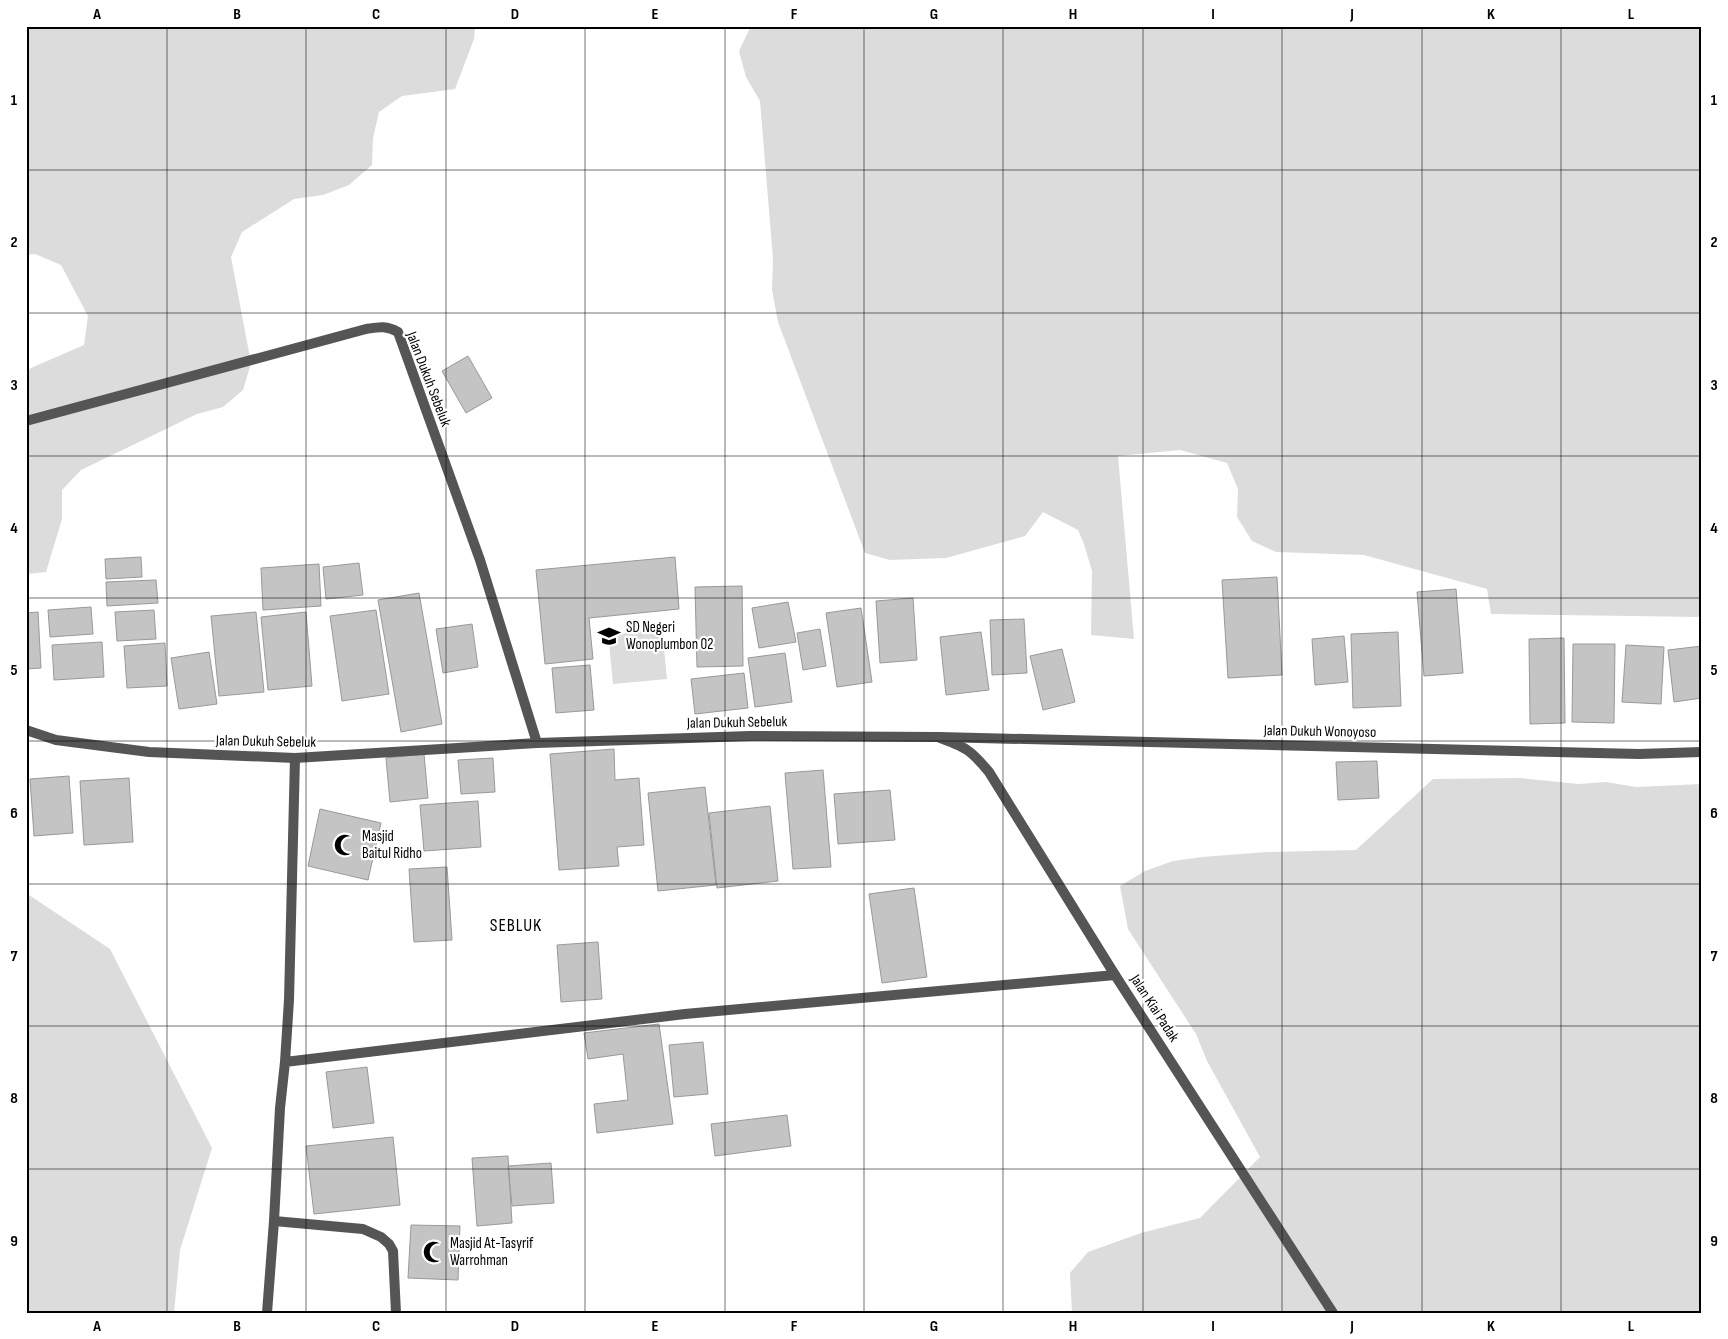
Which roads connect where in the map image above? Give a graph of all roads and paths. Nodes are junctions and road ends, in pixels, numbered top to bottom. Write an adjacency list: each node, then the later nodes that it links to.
1 (26, 421): 4 (street, Jalan Dukuh Sebeluk)
2 (26, 730): 6 (street, Jalan Dukuh Sebeluk)
3 (938, 736): 4 (street, Jalan Dukuh Sebeluk); 5 (street, Jalan Dukuh Wonoyoso); 7 (street, Jalan Kiai Padak)
4 (537, 743): 6 (street, Jalan Dukuh Sebeluk)
5 (1702, 752)
6 (295, 758): 8 (street)
7 (1115, 975): 8 (street); 12 (street, Jalan Kiai Padak)
8 (286, 1062): 9 (street)
9 (274, 1221): 10 (street); 11 (street)
10 (267, 1313)
11 (396, 1313)
12 (1333, 1313)

